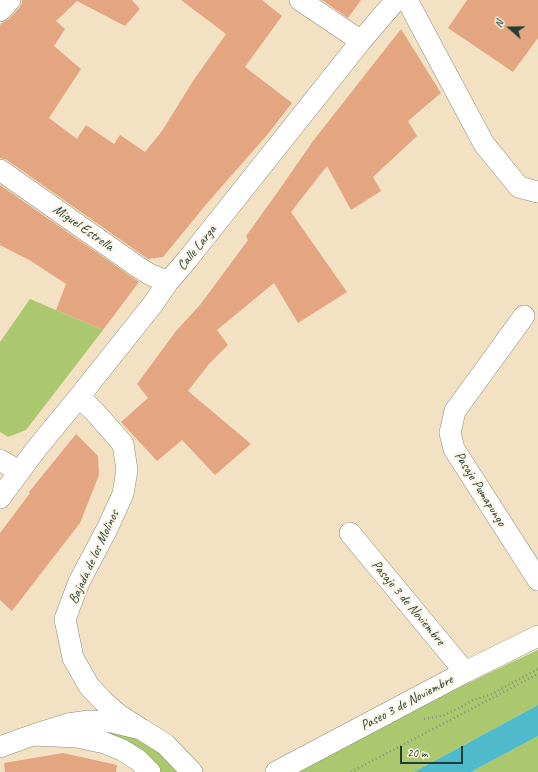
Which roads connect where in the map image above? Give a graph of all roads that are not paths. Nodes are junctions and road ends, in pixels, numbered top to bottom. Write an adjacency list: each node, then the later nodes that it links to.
1 (10, 0): 5 (street)
2 (300, 0): 6 (street)
3 (396, 0): 6 (street, Calle Larga)
4 (407, 0): 8 (street)
5 (0, 11)
6 (361, 41): 9 (street, Calle Larga)
7 (0, 170): 9 (street, Miguel Estrella)
8 (538, 192)
9 (168, 282): 11 (street, Calle Larga)
10 (524, 316): 16 (street, Pasaje Pumapungo)
11 (79, 397): 13 (street, Calle Larga); 19 (street, Bajada de los Molinos)
12 (0, 460): 13 (street)
13 (19, 471): 14 (street, Calle Larga)
14 (0, 498)
15 (350, 533): 18 (street, Pasaje 3 de Noviembre)
16 (538, 580)
17 (538, 636): 18 (street, Paseo 3 de Noviembre)
18 (465, 672): 24 (street, Paseo 3 de Noviembre)
19 (141, 729): 20 (street); 23 (street, Bajada de los Molinos)
20 (33, 734): 21 (street); 22 (street)
21 (0, 747)
22 (150, 772)
23 (192, 772)
24 (276, 772)

